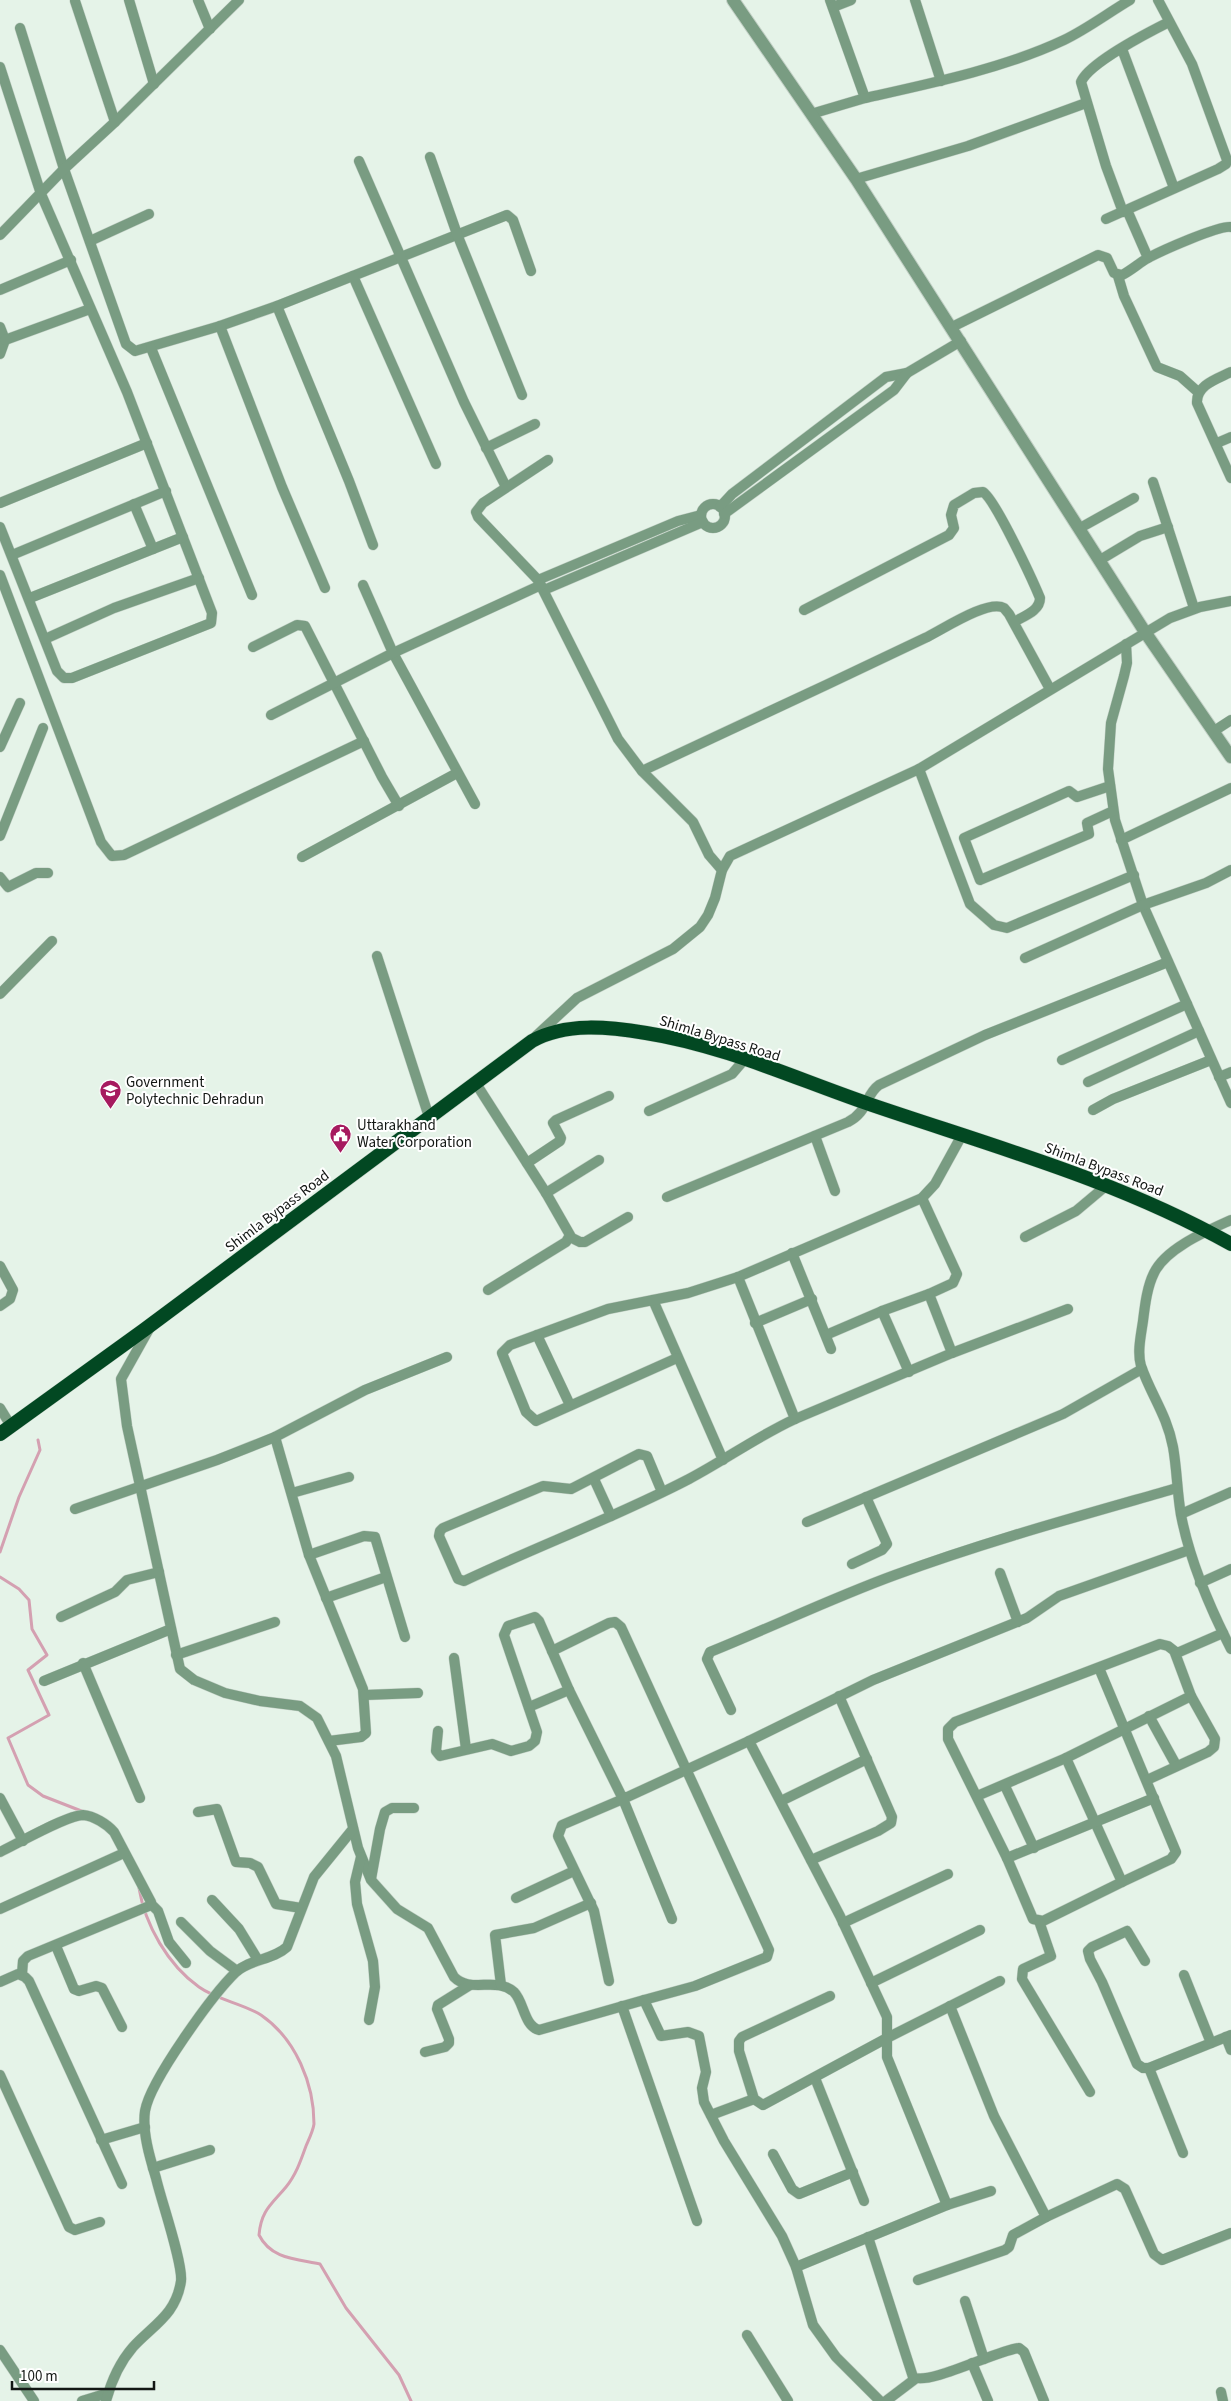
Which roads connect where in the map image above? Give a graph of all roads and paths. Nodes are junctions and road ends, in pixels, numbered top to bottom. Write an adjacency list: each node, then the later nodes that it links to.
1 (129, 0): 17 (street)
2 (198, 0): 13 (street)
3 (239, 0): 13 (street)
4 (733, 0): 20 (street)
5 (851, 0): 10 (street)
6 (915, 0): 16 (street)
7 (1130, 0): 16 (street)
8 (1158, 0): 11 (street)
9 (75, 2): 21 (street)
10 (832, 3): 18 (street)
11 (1169, 22): 14 (street); 26 (street)
12 (20, 28): 24 (street)
13 (210, 29): 17 (street)
14 (1122, 49): 19 (street); 26 (street)
15 (0, 67): 27 (street)
16 (941, 81): 18 (street)
17 (154, 84): 21 (street)
18 (865, 98): 20 (street)
19 (1086, 103): 25 (street); 28 (street)
20 (810, 114): 25 (street)
21 (115, 122): 24 (street)
22 (430, 157): 32 (street)
23 (359, 161): 35 (street)
24 (64, 169): 27 (street); 34 (street)
25 (856, 179): 46 (street)
26 (1174, 188): 28 (street)
27 (41, 194): 33 (street); 37 (street)
28 (1125, 211): 30 (street); 36 (street)
29 (149, 214): 34 (street)
30 (1106, 219)
31 (1231, 227): 36 (street)
32 (457, 234): 35 (street); 38 (street); 54 (street)
33 (0, 235)
34 (90, 241): 49 (street)
35 (403, 258): 39 (street); 59 (street)
36 (1148, 258): 40 (street)
37 (71, 260): 41 (street); 43 (street)
38 (531, 271)
39 (353, 276): 42 (street); 61 (street)
40 (1118, 276): 46 (street); 53 (street)
41 (0, 290)
42 (277, 306): 44 (street); 75 (street)
43 (90, 309): 47 (street); 57 (street)
44 (220, 326): 49 (street); 83 (street)
45 (0, 327): 47 (street)
46 (952, 327): 48 (street)
47 (5, 340): 50 (street)
48 (961, 340): 52 (street); 73 (street)
49 (151, 348): 84 (street)
50 (0, 354)
51 (1231, 372): 53 (street)
52 (907, 373): 69 (street); 69 (street)
53 (1198, 392): 58 (street)
54 (522, 395)
55 (535, 424): 59 (street)
56 (1231, 437): 58 (street)
57 (147, 443): 65 (street); 67 (street)
58 (1217, 443): 62 (street)
59 (486, 448): 64 (street)
60 (548, 460): 64 (street)
61 (436, 464)
62 (1231, 478)
63 (1153, 482): 72 (street)
64 (506, 487): 82 (street)
65 (166, 491): 68 (street); 74 (street)
66 (1134, 498): 73 (street)
67 (0, 503)
68 (134, 504): 76 (street); 77 (street)
69 (722, 510): 70 (street); 70 (street)
70 (702, 518): 82 (street)
71 (0, 526): 77 (street)
72 (1168, 527): 78 (street); 87 (street)
73 (1080, 528): 78 (street)
74 (183, 537): 76 (street); 80 (street)
75 (373, 545)
76 (153, 549): 85 (street)
77 (12, 555): 85 (street)
78 (1100, 560): 90 (street)
79 (0, 575): 102 (street)
80 (199, 578): 91 (street); 91 (street)
81 (362, 585): 94 (street)
82 (541, 585): 94 (street); 106 (street)
83 (325, 588)
84 (252, 595)
85 (30, 598): 91 (street)
86 (1231, 601): 87 (street)
87 (1194, 608): 90 (street)
88 (804, 610): 89 (street)
89 (1014, 622): 96 (street); 106 (street)
90 (1146, 632): 92 (street); 101 (street)
91 (45, 639)
92 (1126, 644): 96 (street); 108 (street)
93 (254, 647): 95 (street)
94 (393, 653): 95 (street); 107 (street)
95 (333, 683): 98 (street); 102 (street)
96 (1050, 690): 105 (street)
97 (20, 703): 103 (street)
98 (271, 715)
99 (1231, 720): 101 (street)
100 (43, 728): 113 (street)
101 (1214, 731): 104 (street)
102 (364, 741): 111 (street)
103 (0, 747)
104 (1231, 758)
105 (919, 769): 116 (street); 119 (street)
106 (642, 771): 116 (street)
107 (456, 774): 110 (street); 111 (street)
108 (1110, 786): 112 (street); 112 (street)
109 (1231, 788): 114 (street)
110 (475, 804)
111 (399, 806): 115 (street)
112 (1113, 811): 114 (street)
113 (0, 836)
114 (1121, 840): 119 (street)
115 (302, 857)
116 (722, 870): 129 (street)
117 (1231, 870): 121 (street)
118 (48, 873): 120 (street)
119 (1134, 875): 121 (street)
120 (0, 877)
121 (1143, 905): 124 (street); 125 (street)
122 (52, 941): 126 (street)
123 (377, 956): 142 (street)
124 (1025, 958)
125 (1168, 962): 127 (street); 139 (street)
126 (0, 994)
127 (1187, 1004): 128 (street); 131 (street)
128 (1199, 1031): 132 (street); 136 (street)
129 (532, 1041): 130 (highway, Shimla Bypass Road); 135 (highway, Shimla Bypass Road)
130 (744, 1060): 139 (highway, Shimla Bypass Road); 141 (street)
131 (1062, 1060)
132 (1211, 1060): 134 (street); 140 (street)
133 (1231, 1072): 134 (street)
134 (1219, 1077): 138 (street)
135 (475, 1082): 142 (highway, Shimla Bypass Road); 146 (street)
136 (1088, 1082)
137 (609, 1096): 146 (street)
138 (1231, 1103)
139 (868, 1104): 143 (highway, Shimla Bypass Road); 144 (street)
140 (1093, 1110)
141 (649, 1111)
142 (429, 1118): 169 (highway, Shimla Bypass Road)
143 (962, 1135): 147 (highway, Shimla Bypass Road); 151 (street)
144 (815, 1136): 148 (street); 150 (street)
145 (599, 1160): 149 (street)
146 (527, 1163): 149 (street)
147 (1107, 1185): 154 (highway, Shimla Bypass Road); 156 (street)
148 (835, 1191)
149 (546, 1193): 155 (street)
150 (667, 1197)
151 (922, 1198): 158 (street); 162 (street)
152 (628, 1218): 155 (street)
153 (1231, 1220): 154 (street)
154 (1207, 1231): 157 (highway, Shimla Bypass Road); 176 (street)
155 (570, 1237): 161 (street)
156 (1024, 1237)
157 (1231, 1244)
158 (792, 1253): 160 (street); 163 (street)
159 (0, 1266): 165 (street)
160 (738, 1277): 164 (street); 168 (street)
161 (488, 1290)
162 (929, 1294): 167 (street); 173 (street)
163 (812, 1299): 168 (street); 170 (street)
164 (653, 1300): 171 (street); 175 (street)
165 (0, 1306)
166 (1068, 1309): 173 (street)
167 (882, 1311): 170 (street); 177 (street)
168 (755, 1323): 180 (street)
169 (152, 1325): 181 (highway, Shimla Bypass Road); 186 (street)
170 (826, 1335): 172 (street)
171 (537, 1336): 178 (street); 178 (street)
172 (832, 1349)
173 (952, 1353): 177 (street)
174 (446, 1357): 182 (street)
175 (677, 1358): 178 (street); 183 (street)
176 (1142, 1369): 187 (street); 191 (street)
177 (909, 1372): 180 (street)
178 (570, 1406)
179 (0, 1408): 181 (street)
180 (795, 1419): 183 (street)
181 (5, 1430)
182 (275, 1437): 186 (street); 190 (street)
183 (723, 1460): 188 (street)
184 (349, 1476): 190 (street)
185 (594, 1478): 188 (street); 194 (street); 194 (street)
186 (140, 1488): 192 (street); 200 (street)
187 (1177, 1488): 193 (street); 225 (street)
188 (662, 1492): 194 (street)
189 (1231, 1492): 193 (street)
190 (292, 1494): 197 (street)
191 (866, 1497): 195 (street); 198 (street)
192 (76, 1509)
193 (1181, 1514): 196 (street)
194 (611, 1516)
195 (807, 1522)
196 (1189, 1550): 203 (street); 207 (street)
197 (309, 1555): 202 (street); 204 (street)
198 (852, 1564)
199 (1231, 1569): 203 (street)
200 (159, 1572): 205 (street); 208 (street)
201 (1000, 1573): 207 (street)
202 (386, 1577): 204 (street); 210 (street)
203 (1200, 1583): 209 (street)
204 (326, 1598): 221 (street)
205 (61, 1617)
206 (275, 1622): 214 (street)
207 (1018, 1622): 222 (street)
208 (171, 1629): 214 (street); 216 (street)
209 (1223, 1633): 211 (street); 213 (street)
210 (405, 1637)
211 (1231, 1649)
212 (552, 1651): 219 (street); 224 (street); 235 (street)
213 (1175, 1653): 217 (street); 223 (street)
214 (176, 1655): 229 (street)
215 (454, 1658): 231 (street)
216 (83, 1663): 218 (street); 240 (street)
217 (1099, 1668): 227 (street); 238 (street)
218 (44, 1681)
219 (569, 1690): 224 (street); 242 (street)
220 (418, 1693): 221 (street)
221 (365, 1695): 229 (street)
222 (839, 1696): 230 (street); 233 (street)
223 (1191, 1696): 226 (street); 234 (street)
224 (529, 1707): 231 (street)
225 (731, 1710)
226 (1149, 1716): 227 (street); 234 (street)
227 (1123, 1729): 232 (street); 236 (street)
228 (438, 1731): 231 (street)
229 (329, 1741): 247 (street)
230 (749, 1741): 235 (street); 243 (street)
231 (466, 1750)
232 (1066, 1758): 237 (street); 246 (street)
233 (867, 1759): 243 (street); 254 (street)
234 (1176, 1765): 236 (street)
235 (686, 1770): 242 (street); 284 (street)
236 (1146, 1780): 241 (street)
237 (1004, 1786): 238 (street); 249 (street)
238 (977, 1796): 253 (street)
239 (0, 1798): 248 (street)
240 (140, 1798)
241 (1154, 1798): 246 (street); 258 (street)
242 (623, 1799): 255 (street); 265 (street)
243 (781, 1801): 254 (street)
244 (414, 1808): 257 (street)
245 (198, 1812): 263 (street)
246 (1096, 1822): 249 (street); 258 (street)
247 (353, 1829): 252 (street); 263 (street)
248 (23, 1841): 250 (street); 251 (street)
249 (1034, 1848): 253 (street)
250 (0, 1852)
251 (124, 1853): 262 (street); 264 (street)
252 (361, 1856): 257 (street); 287 (street)
253 (1007, 1858): 266 (street)
254 (811, 1860): 268 (street)
255 (574, 1871): 259 (street); 261 (street)
256 (948, 1874): 268 (street)
257 (371, 1880): 281 (street)
258 (1122, 1882): 266 (street)
259 (516, 1898)
260 (212, 1900): 271 (street)
261 (591, 1903): 277 (street); 282 (street)
262 (151, 1904): 270 (street); 273 (street)
263 (301, 1908): 271 (street)
264 (0, 1909)
265 (672, 1919)
266 (1039, 1921): 297 (street)
267 (181, 1922): 274 (street)
268 (843, 1923): 280 (street)
269 (980, 1930): 280 (street)
270 (56, 1946): 275 (street); 288 (street)
271 (258, 1960): 274 (street)
272 (1145, 1961): 294 (street)
273 (186, 1962)
274 (237, 1971): 300 (street)
275 (22, 1974): 279 (street); 301 (street)
276 (1184, 1975): 291 (street)
277 (609, 1981)
278 (1000, 1981): 286 (street)
279 (0, 1982)
280 (871, 1983): 290 (street)
281 (470, 1985): 282 (street); 293 (street)
282 (501, 1985): 285 (street)
283 (830, 1996): 298 (street)
284 (644, 2000): 285 (street); 299 (street)
285 (622, 2006): 312 (street)
286 (950, 2006): 290 (street); 311 (street)
287 (369, 2020)
288 (122, 2027)
289 (1229, 2036): 291 (street); 292 (street)
290 (886, 2038): 296 (street); 310 (street)
291 (1211, 2043): 294 (street)
292 (1231, 2050)
293 (426, 2052)
294 (1149, 2068): 303 (street)
295 (0, 2075): 313 (street)
296 (815, 2078): 298 (street); 306 (street)
297 (1090, 2092)
298 (754, 2099): 299 (street)
299 (711, 2115): 316 (street)
300 (145, 2127): 301 (street); 305 (street)
301 (101, 2140): 307 (street)
302 (210, 2150): 305 (street)
303 (1183, 2153)
304 (773, 2154): 306 (street)
305 (153, 2168): 324 (street)
306 (853, 2172): 309 (street)
307 (122, 2184)
308 (990, 2191): 310 (street)
309 (864, 2201)
310 (947, 2205): 315 (street)
311 (1046, 2217): 314 (street); 317 (street)
312 (697, 2221)
313 (100, 2222)
314 (1231, 2233)
315 (868, 2237): 316 (street); 323 (street)
316 (796, 2267): 328 (street)
317 (918, 2280)
318 (965, 2301): 321 (street)
319 (747, 2334): 327 (street)
320 (0, 2350): 325 (street)
321 (984, 2358): 322 (street); 331 (street)
322 (972, 2363): 323 (street); 330 (street)
323 (915, 2379): 329 (street)
324 (107, 2397): 326 (street)
325 (34, 2401)
326 (82, 2401)
327 (788, 2401)
328 (880, 2401)
329 (886, 2401)
330 (988, 2401)
331 (1044, 2401)

